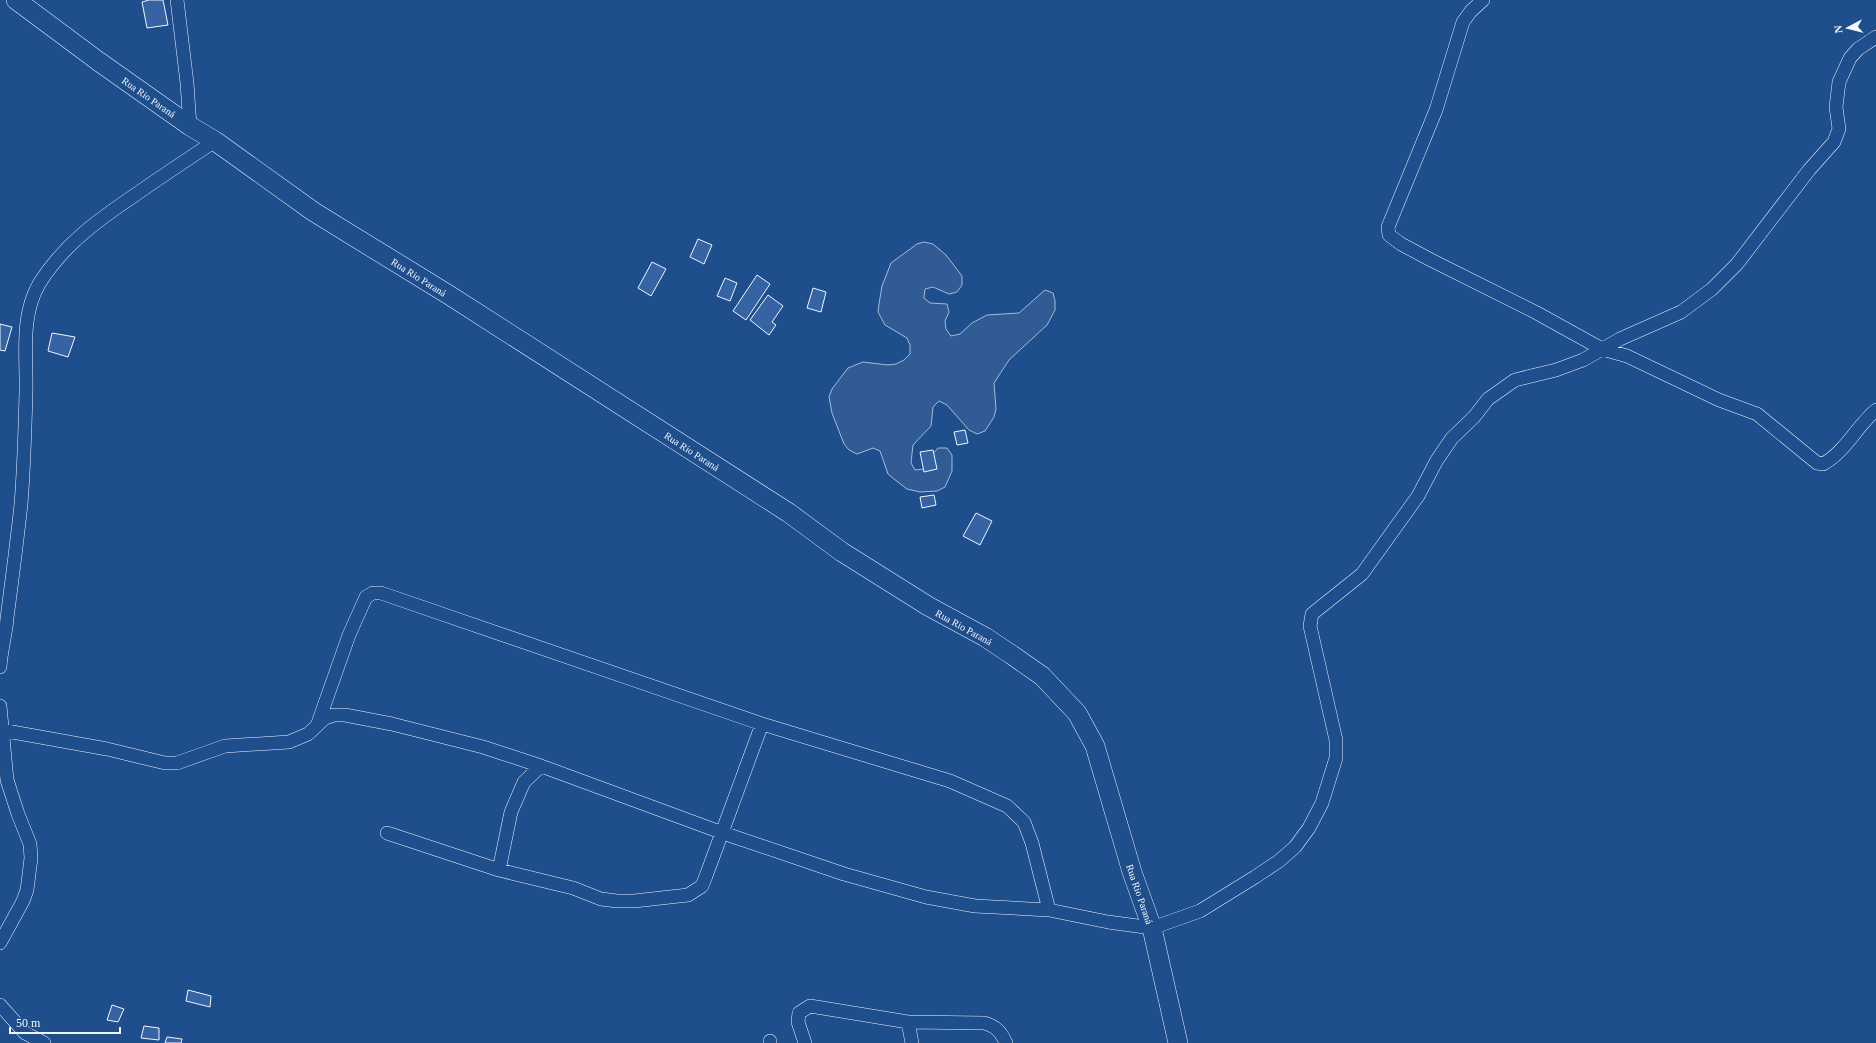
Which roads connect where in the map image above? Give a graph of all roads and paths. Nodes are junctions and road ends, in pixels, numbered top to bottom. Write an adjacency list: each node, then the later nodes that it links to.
1 (16, 0): 5 (street, Rua Rio Paraná)
2 (177, 0): 5 (street)
3 (1483, 0): 7 (street)
4 (1876, 37): 7 (street)
5 (190, 126): 6 (street, Rua Rio Paraná)
6 (215, 141): 9 (street); 19 (street, Rua Rio Paraná)
7 (1602, 349): 8 (street); 19 (street)
8 (1876, 410)
9 (0, 666)
10 (0, 706): 13 (street)
11 (318, 723): 12 (street); 13 (street); 14 (street)
12 (762, 724): 16 (street); 18 (street)
13 (1, 730): 20 (street)
14 (540, 766): 16 (street); 17 (street)
15 (387, 833): 17 (street)
16 (723, 833): 17 (street); 18 (street)
17 (499, 870)
18 (1049, 910): 19 (street)
19 (1152, 928): 27 (street, Rua Rio Paraná)
20 (0, 942)
21 (0, 1005): 23 (street)
22 (908, 1022): 24 (street); 25 (street); 26 (street)
23 (44, 1043)
24 (805, 1043)
25 (912, 1043)
26 (1006, 1043)
27 (1178, 1043)

